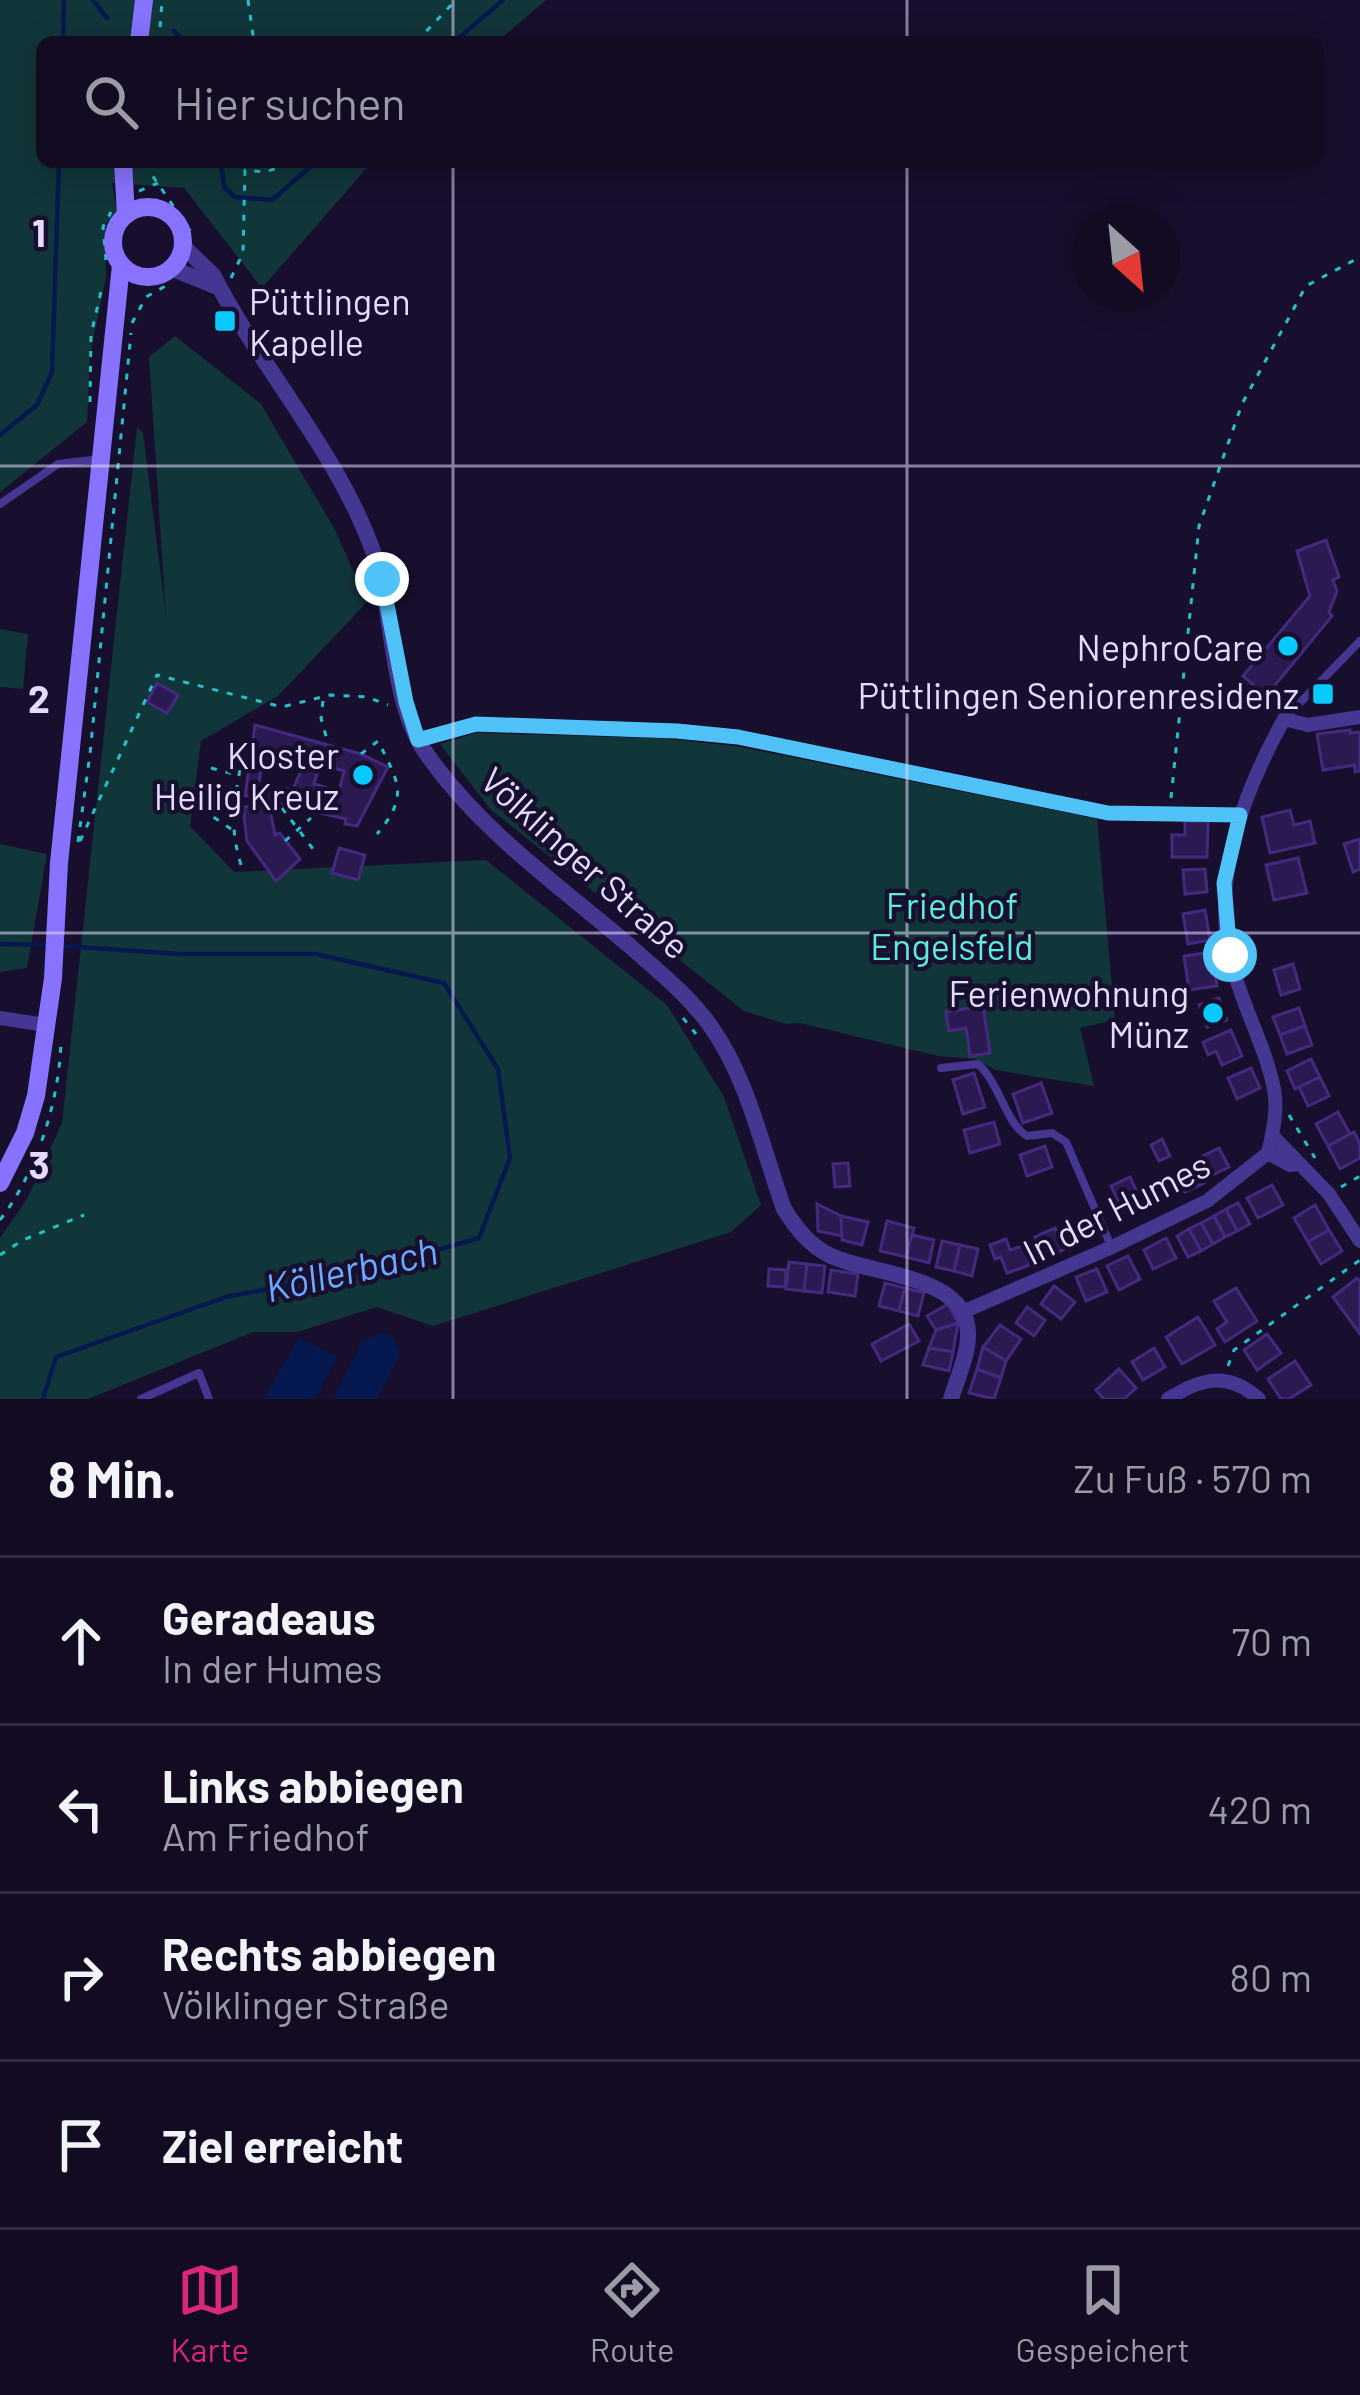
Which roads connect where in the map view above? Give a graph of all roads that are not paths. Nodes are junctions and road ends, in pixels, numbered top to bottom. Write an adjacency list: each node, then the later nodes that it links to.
1 (144, 0): 2 (main road)
2 (140, 36)
3 (128, 168): 6 (main road)
4 (130, 168): 5 (main road)
5 (149, 207): 6 (main road); 7 (main road)
6 (126, 215): 8 (main road)
7 (188, 244): 9 (main road); 11 (street, Völklinger Straße)
8 (121, 265): 10 (main road); 12 (main road)
9 (171, 268): 10 (main road); 11 (street)
10 (145, 287): 12 (main road)
11 (220, 290): 18 (street, Völklinger Straße)
12 (116, 316): 13 (main road)
13 (103, 459): 14 (lane); 21 (main road)
14 (0, 503)
15 (1360, 641): 17 (lane)
16 (1360, 717): 17 (street)
17 (1284, 719): 19 (street)
18 (418, 740): 19 (street); 29 (street, Völklinger Straße)
19 (1240, 815): 23 (street)
20 (0, 1018): 21 (street)
21 (46, 1025): 26 (main road)
22 (940, 1068): 28 (lane)
23 (1272, 1135): 24 (street); 25 (street)
24 (1268, 1153): 25 (street); 28 (street, In der Humes)
25 (1300, 1164): 27 (street)
26 (0, 1183)
27 (1360, 1240)
28 (1112, 1247): 29 (street, In der Humes)
29 (965, 1311): 32 (street)
30 (141, 1399): 31 (lane)
31 (209, 1399)
32 (951, 1399)
33 (1168, 1399): 34 (street)
34 (1259, 1399)

